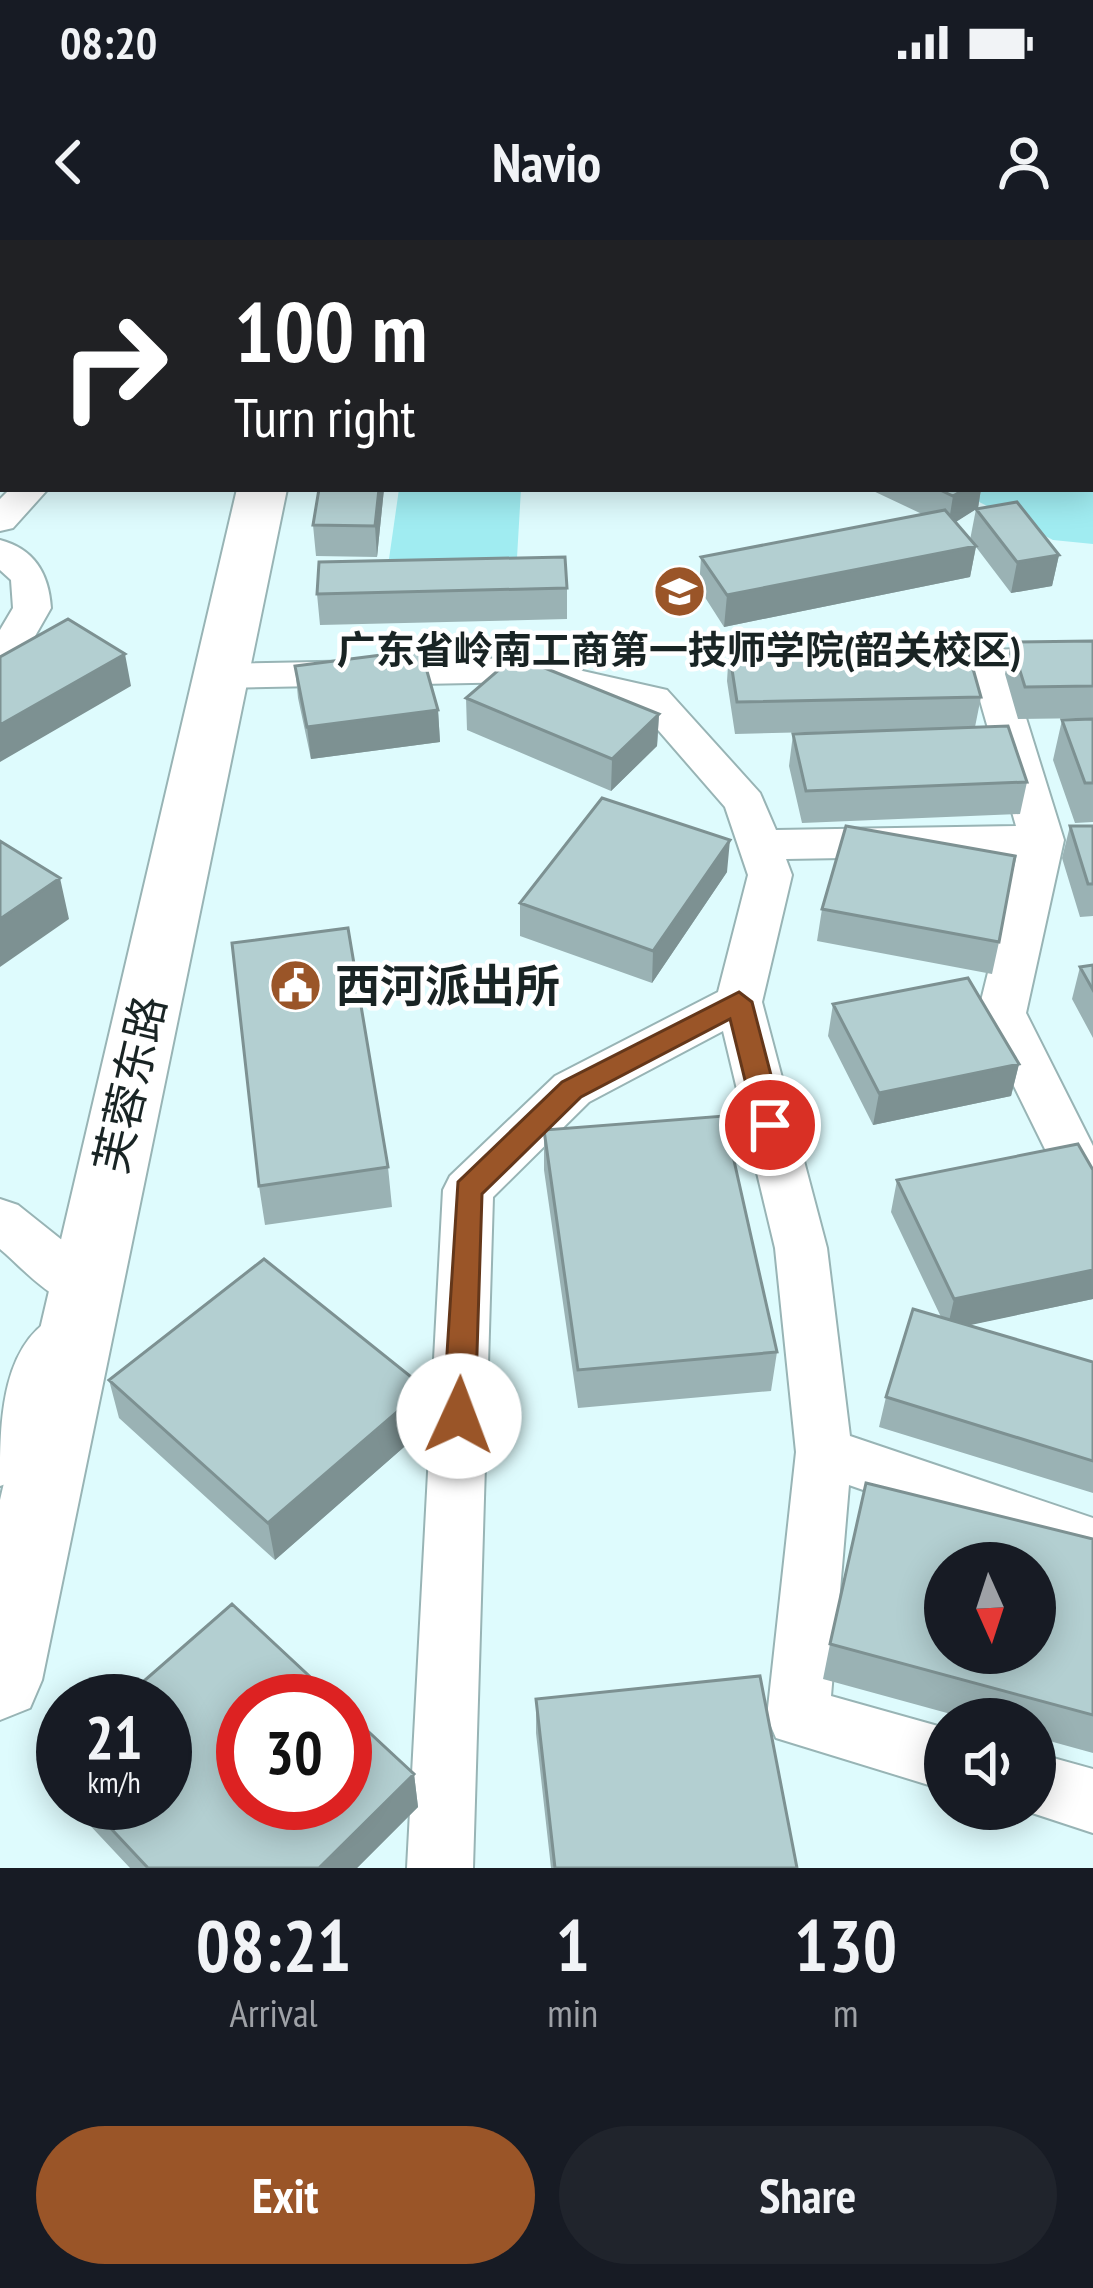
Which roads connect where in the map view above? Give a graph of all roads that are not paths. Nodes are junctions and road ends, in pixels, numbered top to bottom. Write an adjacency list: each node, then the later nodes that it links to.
1 (28, 492): 3 (street)
2 (261, 492): 7 (main road, 芙蓉东路)
3 (0, 520)
4 (0, 551): 6 (street)
5 (1093, 658): 8 (street)
6 (0, 665)
7 (220, 676): 11 (street); 15 (main road, 芙蓉东路)
8 (1010, 741): 9 (street); 10 (street)
9 (965, 742)
10 (1042, 840): 11 (street); 13 (street)
11 (760, 845): 12 (street)
12 (739, 1002): 17 (street); 23 (street)
13 (1093, 1196)
14 (0, 1219): 15 (street)
15 (78, 1308): 16 (main road); 19 (main road, 芙蓉东路)
16 (0, 1452)
17 (824, 1452): 18 (street); 20 (street)
18 (1093, 1544)
19 (0, 1680)
20 (924, 1753)
21 (1056, 1790): 22 (street)
22 (1093, 1801)
23 (440, 1868)

